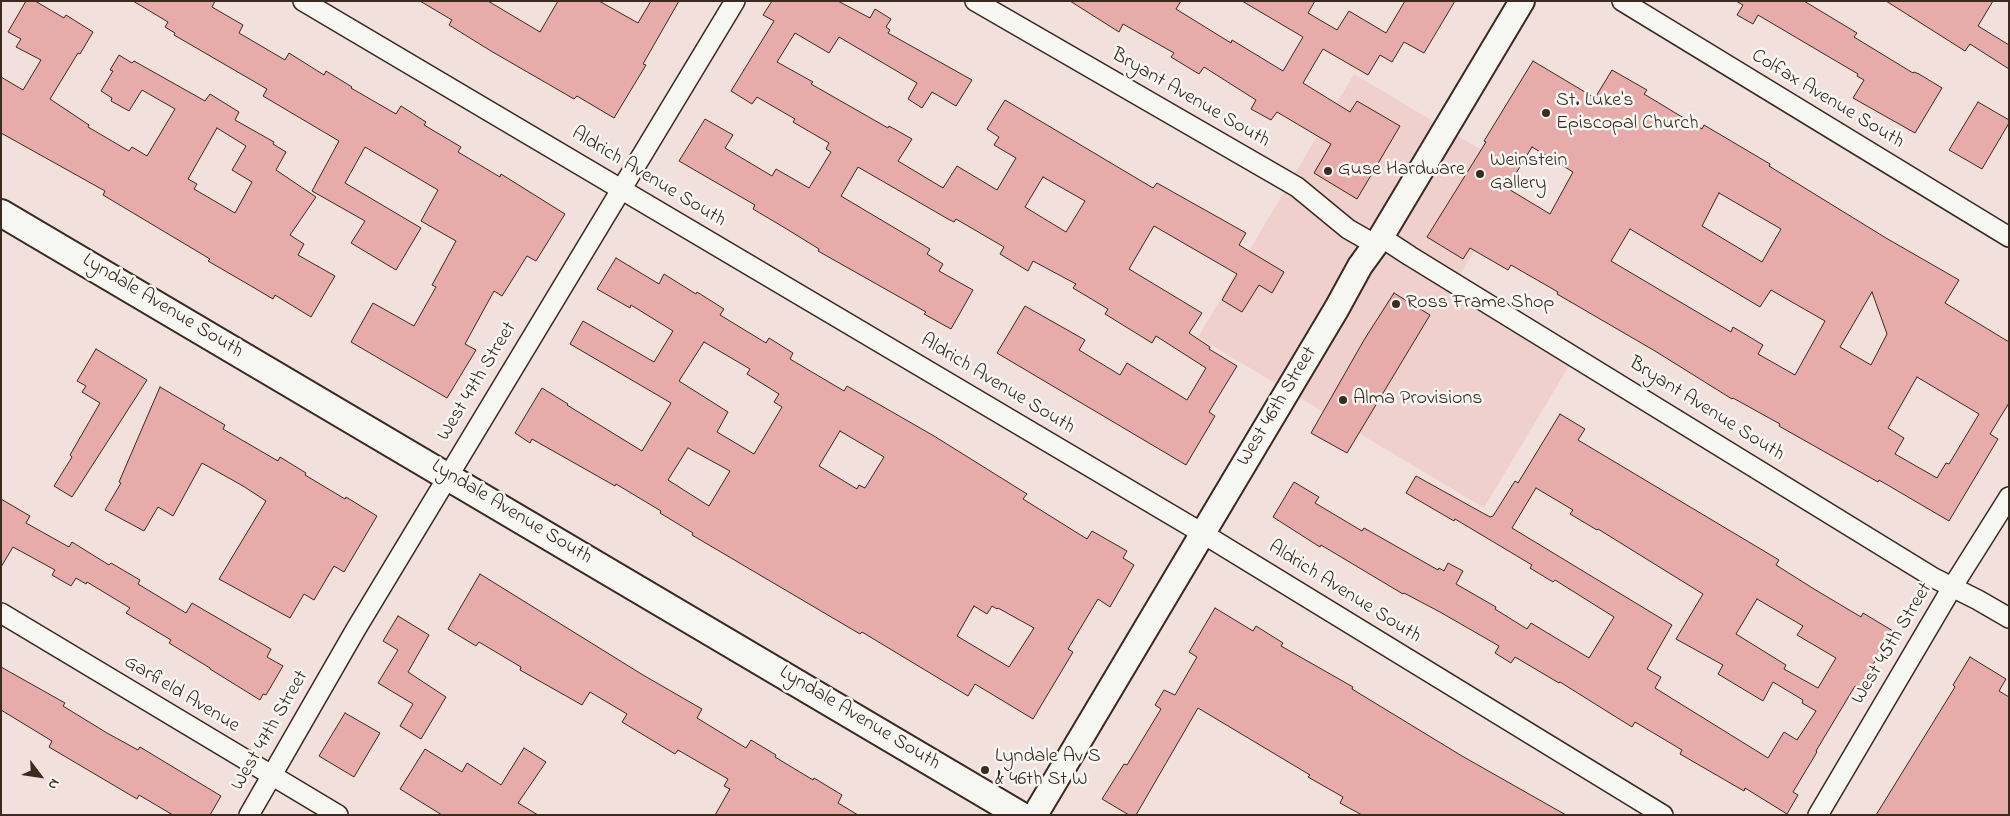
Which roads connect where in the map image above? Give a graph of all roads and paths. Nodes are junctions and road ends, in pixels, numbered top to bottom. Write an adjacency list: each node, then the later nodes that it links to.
1 (303, 1): 6 (street, Aldrich Avenue South)
2 (734, 1): 6 (street, West 47th Street)
3 (975, 1): 9 (street, Bryant Avenue South)
4 (1522, 1): 9 (street, West 46th Street)
5 (1622, 1): 8 (street, Colfax Avenue South)
6 (621, 188): 10 (street, West 47th Street); 12 (street, Aldrich Avenue South)
7 (1, 212): 10 (main road, Lyndale Avenue South)
8 (2009, 237)
9 (1378, 241): 12 (street, West 46th Street); 13 (street, Bryant Avenue South)
10 (448, 476): 16 (street, West 47th Street); 19 (main road, Lyndale Avenue South)
11 (2009, 497): 13 (street, West 45th Street)
12 (1202, 533): 20 (street, West 46th Street); 21 (street, Aldrich Avenue South)
13 (1953, 586): 15 (street, Bryant Avenue South); 22 (street, West 45th Street)
14 (1, 613): 16 (street, Garfield Avenue)
15 (2009, 618)
16 (272, 776): 17 (street, West 47th Street); 18 (street, Garfield Avenue)
17 (249, 815)
18 (338, 815)
19 (1020, 815)
20 (1035, 815)
21 (1663, 815)
22 (1818, 815)

